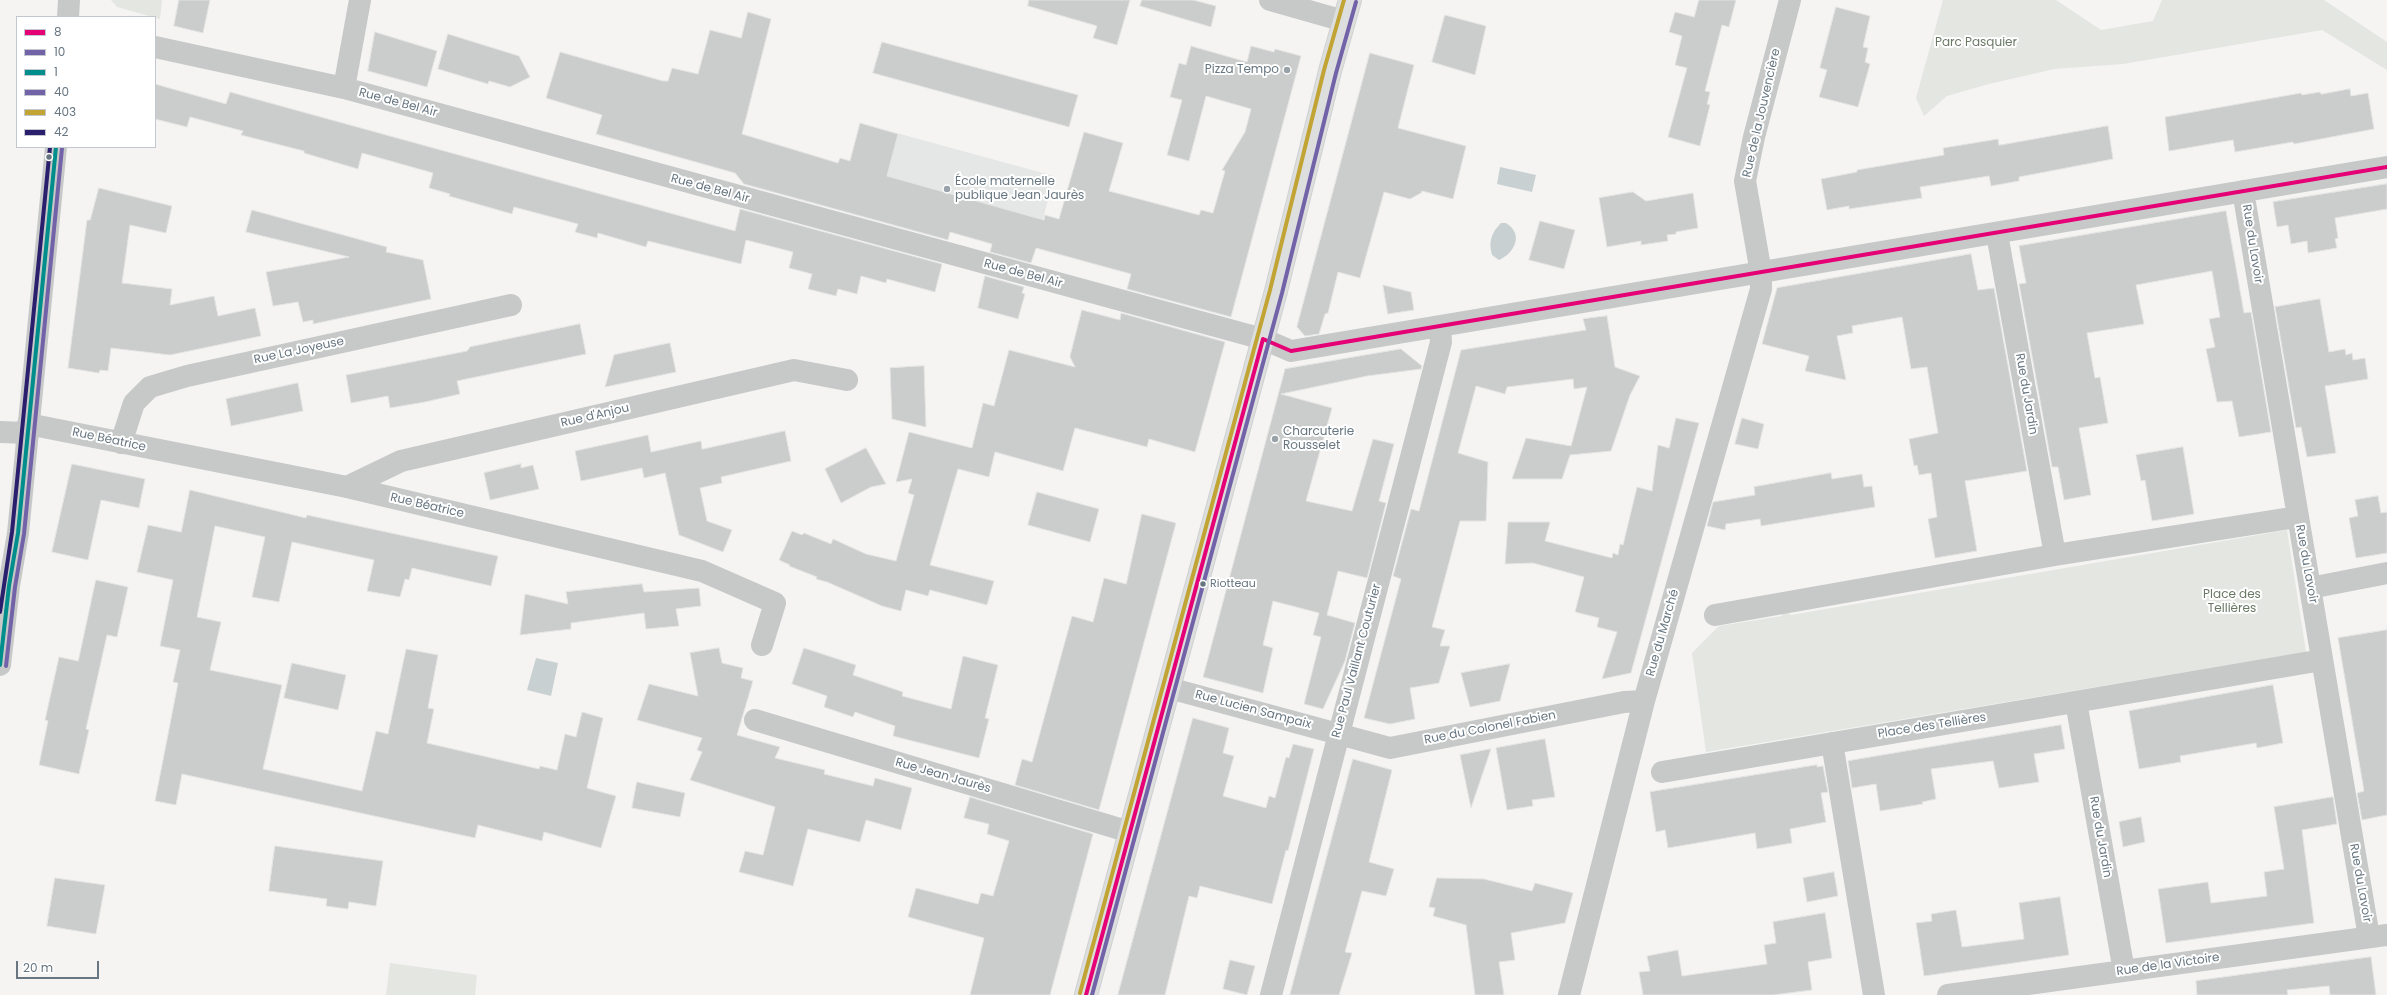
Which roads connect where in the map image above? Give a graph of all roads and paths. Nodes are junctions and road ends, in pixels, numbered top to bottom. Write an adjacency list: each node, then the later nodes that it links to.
1 (69, 0): 6 (street)
2 (360, 0): 8 (street)
3 (1270, 0): 5 (street)
4 (1790, 0): 13 (street, Rue de la Jouvencière)
5 (1347, 10): 16 (main road)
6 (68, 16)
7 (156, 47): 8 (street, Rue de Bel Air)
8 (344, 88): 16 (street, Rue de Bel Air)
9 (56, 148): 18 (street)
10 (2387, 167): 11 (street, Rue de Bel Air)
11 (2243, 191): 12 (street, Rue de Bel Air); 22 (street, Rue du Lavoir)
12 (1997, 234): 13 (street, Rue de Bel Air); 23 (street, Rue du Jardin)
13 (1761, 273): 15 (street, Rue de Bel Air); 32 (street, Rue du Marché)
14 (511, 305): 20 (street, Rue La Joyeuse)
15 (1440, 327): 16 (street, Rue de Bel Air); 35 (street, Rue Paul Vaillant Couturier)
16 (1263, 339): 31 (main road)
17 (847, 380): 21 (street, Rue d'Anjou)
18 (28, 428): 19 (street, Rue Béatrice); 20 (street, Rue Béatrice); 25 (street)
19 (0, 432)
20 (121, 443): 21 (street, Rue Béatrice)
21 (347, 487): 28 (street, Rue Béatrice)
22 (2297, 517): 23 (street); 26 (street, Rue du Lavoir)
23 (2055, 555): 27 (street)
24 (2387, 573): 26 (street)
25 (4, 585): 30 (street)
26 (2310, 588): 29 (street, Rue du Lavoir)
27 (1715, 615)
28 (762, 645)
29 (2322, 660): 33 (street, Place des Tellières); 39 (street, Rue du Lavoir)
30 (0, 665)
31 (1169, 688): 35 (street, Rue Lucien Sampaix); 38 (main road)
32 (1644, 701): 35 (street, Rue du Colonel Fabien); 43 (street, Rue du Marché)
33 (2076, 702): 36 (street, Place des Tellières); 40 (street, Rue du Jardin)
34 (755, 720): 38 (street, Rue Jean Jaurès)
35 (1338, 733): 42 (street, Rue Paul Vaillant Couturier)
36 (1832, 743): 37 (street, Place des Tellières); 44 (street)
37 (1662, 772)
38 (1130, 832): 41 (main road)
39 (2378, 936): 40 (street, Rue de la Victoire)
40 (2124, 971): 45 (street, Rue de la Victoire)
41 (1086, 995)
42 (1271, 995)
43 (1568, 995)
44 (1874, 995)
45 (1948, 995)

